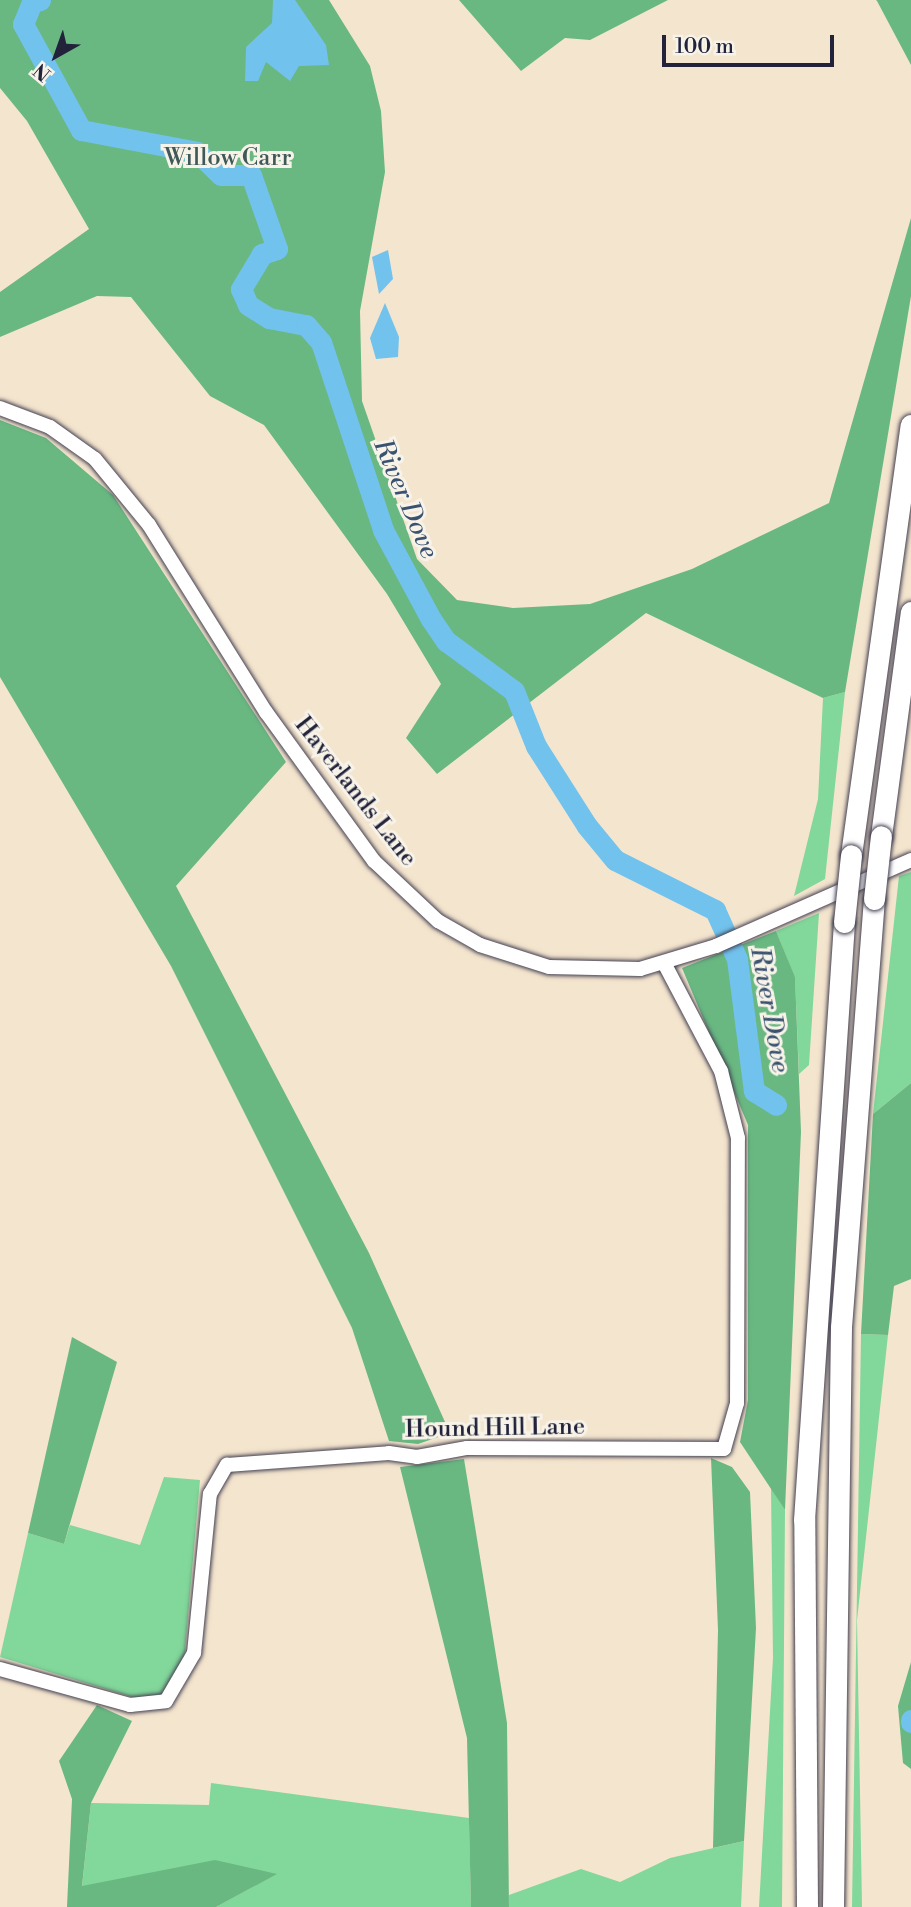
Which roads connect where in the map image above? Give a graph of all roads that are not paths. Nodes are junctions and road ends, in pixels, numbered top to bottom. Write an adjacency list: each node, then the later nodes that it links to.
1 (0, 408): 5 (street, Haverlands Lane)
2 (911, 425): 7 (highway, bridge)
3 (911, 612): 8 (highway, bridge)
4 (911, 860): 5 (street, Haverlands Lane)
5 (664, 963): 6 (street, Hound Hill Lane)
6 (0, 1669)
7 (807, 1907)
8 (833, 1907)

